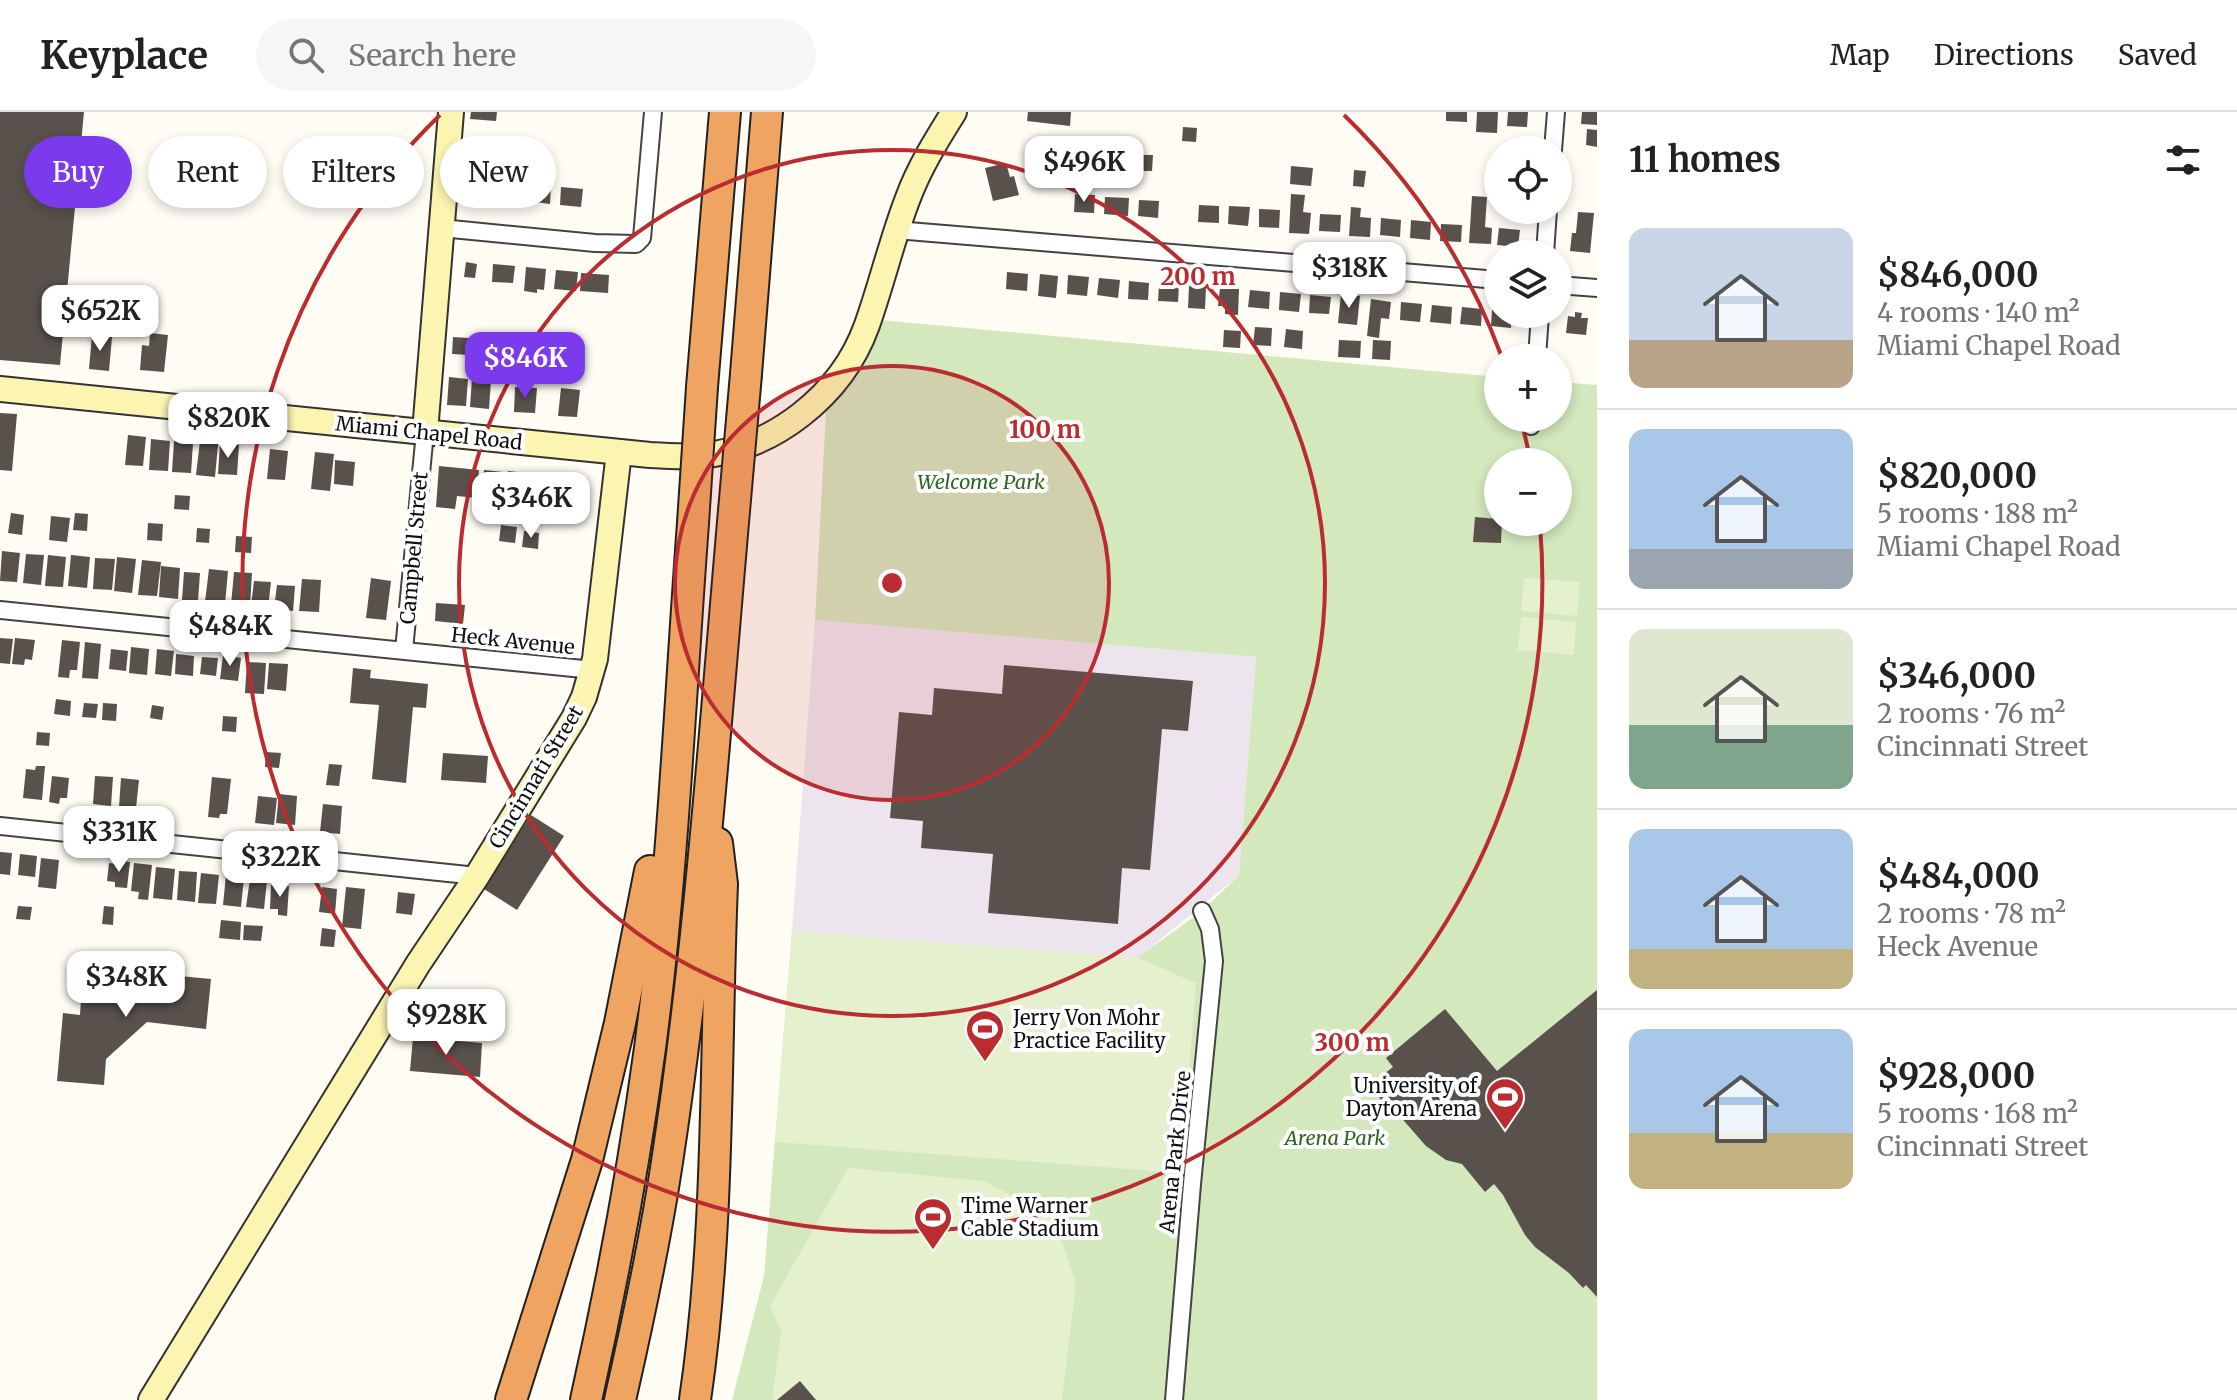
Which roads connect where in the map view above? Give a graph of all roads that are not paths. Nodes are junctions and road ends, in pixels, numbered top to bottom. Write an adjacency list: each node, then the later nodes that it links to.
1 (451, 112): 8 (street, Campbell Street)
2 (653, 112): 8 (street)
3 (725, 112): 19 (highway, bridge)
4 (767, 112): 20 (highway, bridge)
5 (954, 112): 9 (street)
6 (1556, 112): 7 (street)
7 (1554, 136)
8 (441, 228): 14 (street, Campbell Street)
9 (896, 230): 10 (street); 15 (street)
10 (1484, 279)
11 (1572, 286): 12 (street)
12 (1597, 288)
13 (0, 389): 14 (street, Miami Chapel Road)
14 (425, 432): 15 (street, Miami Chapel Road); 17 (street, Campbell Street)
15 (619, 452): 18 (street, Cincinnati Street)
16 (0, 610): 17 (street, Heck Avenue)
17 (404, 650): 18 (street, Heck Avenue)
18 (593, 670): 22 (street, Cincinnati Street)
19 (674, 780): 24 (highway); 27 (highway)
20 (710, 791): 25 (highway); 28 (highway)
21 (0, 826): 22 (street)
22 (477, 876): 26 (street, Cincinnati Street)
23 (1202, 911): 29 (street, Arena Park Drive)
24 (514, 1396)
25 (695, 1396)
26 (151, 1400)
27 (586, 1400)
28 (620, 1400)
29 (1174, 1400)

